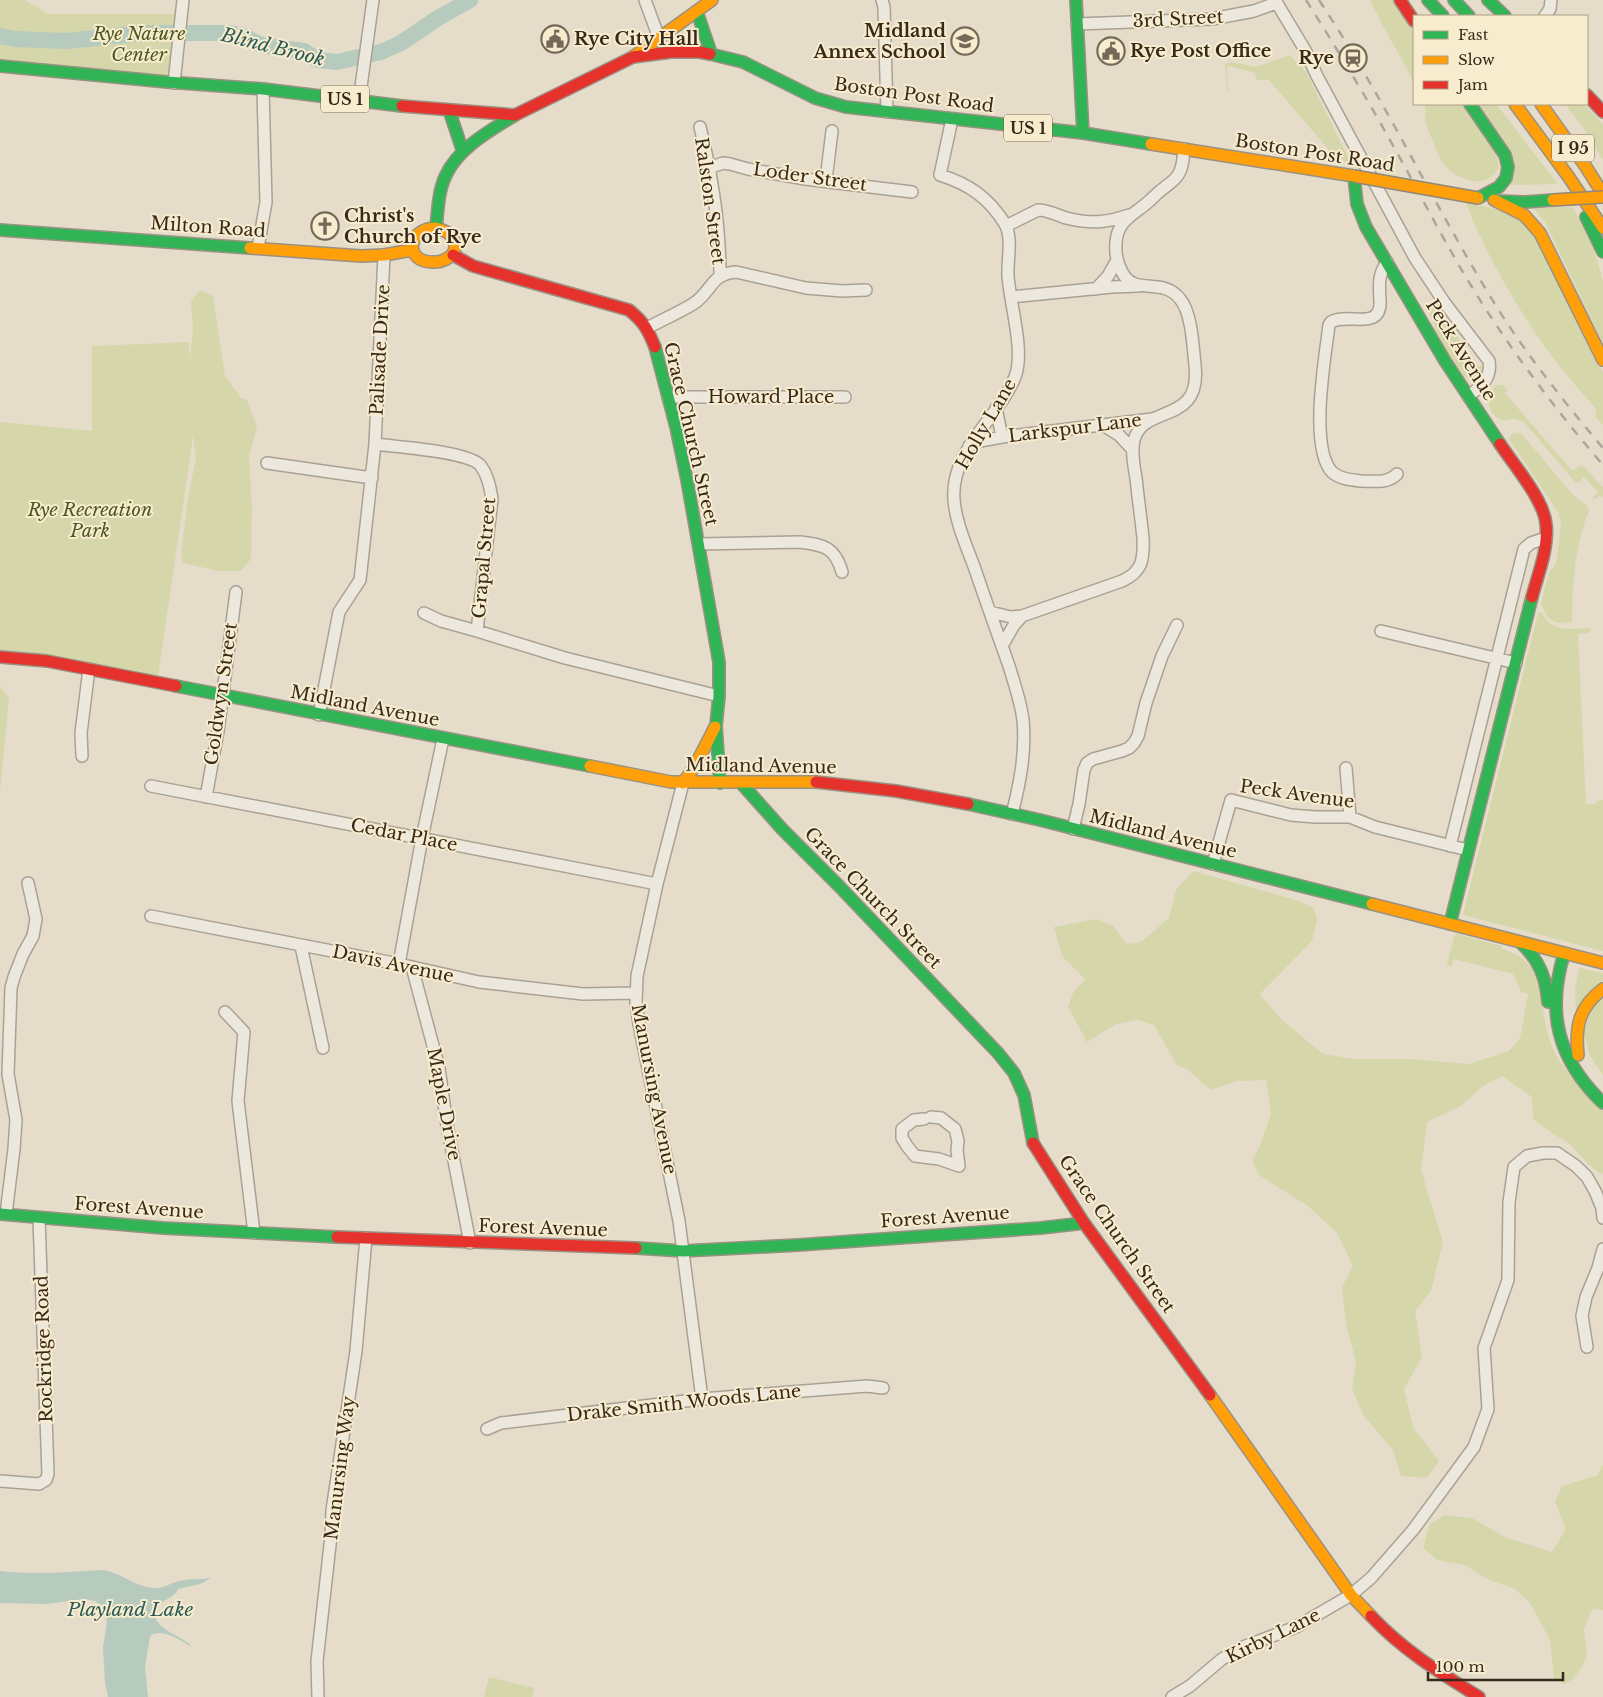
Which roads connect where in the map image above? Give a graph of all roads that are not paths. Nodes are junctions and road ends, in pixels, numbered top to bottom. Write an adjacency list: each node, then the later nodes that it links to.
1 (183, 0): 24 (street)
2 (373, 0): 27 (street)
3 (645, 0): 20 (street)
4 (712, 0): 13 (main road)
5 (883, 0): 32 (street)
6 (1076, 0): 19 (main road)
7 (1400, 0): 18 (main road)
8 (1428, 0): 14 (main road)
9 (1454, 0): 15 (main road)
10 (1488, 0): 16 (main road)
11 (1551, 0): 17 (street)
12 (1276, 1): 19 (street, 3rd Street); 71 (street)
13 (696, 12): 20 (main road); 21 (main road)
14 (1442, 15)
15 (1468, 15)
16 (1504, 15)
17 (1546, 15)
18 (1413, 20)
19 (1077, 24): 38 (main road)
20 (659, 38): 22 (main road)
21 (711, 54): 22 (main road, Boston Post Road / US 1); 32 (main road, Boston Post Road / US 1)
22 (633, 57): 34 (main road, Boston Post Road / US 1)
23 (0, 66): 24 (main road, US 1)
24 (174, 82): 25 (main road, US 1)
25 (263, 89): 27 (main road, US 1); 56 (street)
26 (1588, 96): 33 (main road)
27 (359, 101): 31 (main road, US 1)
28 (1471, 105): 47 (main road)
29 (1516, 105): 43 (main road, I 95)
30 (1542, 105): 46 (main road, I 95)
31 (449, 110): 34 (main road, US 1); 40 (main road)
32 (887, 112): 35 (main road, Boston Post Road / US 1)
33 (1603, 112)
34 (515, 115): 40 (main road, Boston Post Road)
35 (952, 119): 38 (main road, Boston Post Road / US 1); 51 (street)
36 (700, 127): 41 (street, Ralston Street)
37 (832, 130): 44 (street)
38 (1083, 133): 39 (main road, Boston Post Road / US 1)
39 (1184, 149): 42 (main road, Boston Post Road / US 1); 49 (street)
40 (463, 152): 52 (main road, Boston Post Road)
41 (709, 168): 44 (street, Loder Street); 63 (street, Ralston Street)
42 (1354, 176): 47 (main road, Boston Post Road / US 1, bridge); 62 (main road, Peck Avenue)
43 (1568, 176): 53 (main road, I 95); 58 (main road)
44 (826, 180): 45 (street, Loder Street)
45 (912, 192)
46 (1603, 195): 48 (main road, Boston Post Road / US 1, bridge)
47 (1478, 198): 48 (main road, Boston Post Road / US 1)
48 (1494, 200): 69 (main road)
49 (1129, 215): 50 (street); 55 (street)
50 (1100, 223): 51 (street); 55 (street)
51 (1006, 226): 67 (street, Holly Lane)
52 (436, 228): 57 (main road); 60 (main road)
53 (1603, 228)
54 (0, 230): 56 (main road, Milton Road)
55 (1116, 243): 61 (street)
56 (258, 248): 59 (main road, Milton Road)
57 (412, 250): 59 (main road, Milton Road); 60 (main road)
58 (1603, 252)
59 (384, 255): 77 (street, Palisade Drive)
60 (453, 255): 68 (main road, Grace Church Street)
61 (1116, 262): 64 (street); 65 (street)
62 (1387, 262): 71 (main road, Peck Avenue); 81 (street)
63 (720, 275): 66 (street); 68 (street)
64 (1142, 286): 65 (street); 74 (street)
65 (1096, 289): 67 (street)
66 (866, 290)
67 (1010, 297): 73 (street, Holly Lane)
68 (647, 328): 70 (main road, Grace Church Street)
69 (1603, 360)
70 (668, 396): 72 (street, Howard Place); 84 (main road, Grace Church Street)
71 (1468, 396): 83 (main road, Peck Avenue)
72 (845, 397)
73 (996, 408): 76 (street); 78 (street, Holly Lane)
74 (1153, 419): 75 (street, Larkspur Lane); 79 (street)
75 (1103, 425): 76 (street, Larkspur Lane); 79 (street)
76 (1002, 437): 78 (street, Larkspur Lane)
77 (375, 444): 82 (street, Palisade Drive); 91 (street, Grapal Street)
78 (969, 446): 88 (street, Holly Lane)
79 (1133, 450): 89 (street)
80 (267, 463): 82 (street)
81 (1397, 474)
82 (372, 478): 100 (street, Palisade Drive)
83 (1546, 538): 95 (street); 96 (main road, Peck Avenue)
84 (699, 544): 85 (street); 99 (main road, Grace Church Street)
85 (842, 572)
86 (236, 592): 98 (street, Goldwyn Street)
87 (424, 612): 91 (street)
88 (990, 612): 89 (street); 93 (street, Holly Lane)
89 (1022, 616): 93 (street)
90 (1177, 626): 112 (street)
91 (477, 630): 99 (street, Grapal Street)
92 (1381, 631): 95 (street)
93 (1002, 646): 110 (street, Holly Lane)
94 (0, 657): 97 (main road, Midland Avenue)
95 (1496, 659): 96 (street); 114 (street)
96 (1516, 664): 115 (main road, Peck Avenue)
97 (90, 669): 98 (main road, Midland Avenue); 103 (street)
98 (222, 695): 100 (main road, Midland Avenue); 109 (street, Goldwyn Street)
99 (719, 696): 101 (main road, Grace Church Street)
100 (320, 715): 102 (main road, Midland Avenue)
101 (716, 726): 106 (main road, Grace Church Street); 107 (main road, Grace Church Street)
102 (443, 739): 106 (main road, Midland Avenue); 113 (street)
103 (82, 756)
104 (1346, 768): 111 (street)
105 (741, 782): 107 (main road, Midland Avenue); 110 (main road, Midland Avenue); 138 (main road, Grace Church Street)
106 (683, 783): 107 (main road, Midland Avenue); 118 (street, Manursing Avenue)
107 (720, 783)
108 (151, 786): 109 (street, Cedar Place)
109 (206, 797): 113 (street, Cedar Place)
110 (1012, 814): 112 (main road, Midland Avenue)
111 (1350, 817): 114 (street, Peck Avenue); 116 (street, Peck Avenue)
112 (1073, 829): 116 (main road, Midland Avenue)
113 (422, 838): 118 (street, Cedar Place); 125 (street)
114 (1450, 846): 115 (street, Peck Avenue)
115 (1468, 850): 120 (main road, Peck Avenue)
116 (1213, 864): 120 (main road, Midland Avenue)
117 (28, 883): 135 (street)
118 (657, 884): 128 (street, Manursing Avenue)
119 (152, 916): 122 (street, Davis Avenue)
120 (1450, 924): 121 (main road, Midland Avenue)
121 (1521, 942): 123 (main road, Midland Avenue); 131 (main road)
122 (301, 946): 125 (street, Davis Avenue); 130 (street)
123 (1569, 955): 124 (main road, Midland Avenue); 131 (main road)
124 (1603, 963)
125 (399, 964): 126 (street, Davis Avenue)
126 (412, 967): 128 (street, Davis Avenue); 141 (street, Maple Drive)
127 (1603, 989): 131 (main road)
128 (636, 993): 143 (street, Manursing Avenue)
129 (225, 1012): 139 (street)
130 (322, 1048)
131 (1573, 1056): 132 (main road); 133 (main road)
132 (1603, 1087)
133 (1603, 1103)
134 (927, 1118): 134 (street)
135 (3, 1214): 136 (main road, Forest Avenue)
136 (39, 1218): 139 (main road, Forest Avenue); 148 (street, Rockridge Road)
137 (1603, 1218): 149 (street, Kirby Lane)
138 (1084, 1223): 143 (main road, Forest Avenue); 149 (main road, Grace Church Street)
139 (254, 1233): 140 (main road, Forest Avenue)
140 (366, 1238): 141 (main road, Forest Avenue); 150 (street, Manursing Way)
141 (470, 1243): 143 (main road, Forest Avenue)
142 (1603, 1249): 144 (street)
143 (683, 1251): 146 (street, Manursing Avenue)
144 (1587, 1347)
145 (883, 1388): 146 (street, Drake Smith Woods Lane)
146 (702, 1399): 147 (street, Drake Smith Woods Lane)
147 (487, 1429)
148 (0, 1482)
149 (1351, 1595): 151 (street, Kirby Lane); 152 (main road, Grace Church Street)
150 (318, 1697)
151 (1172, 1697)
152 (1479, 1697)

